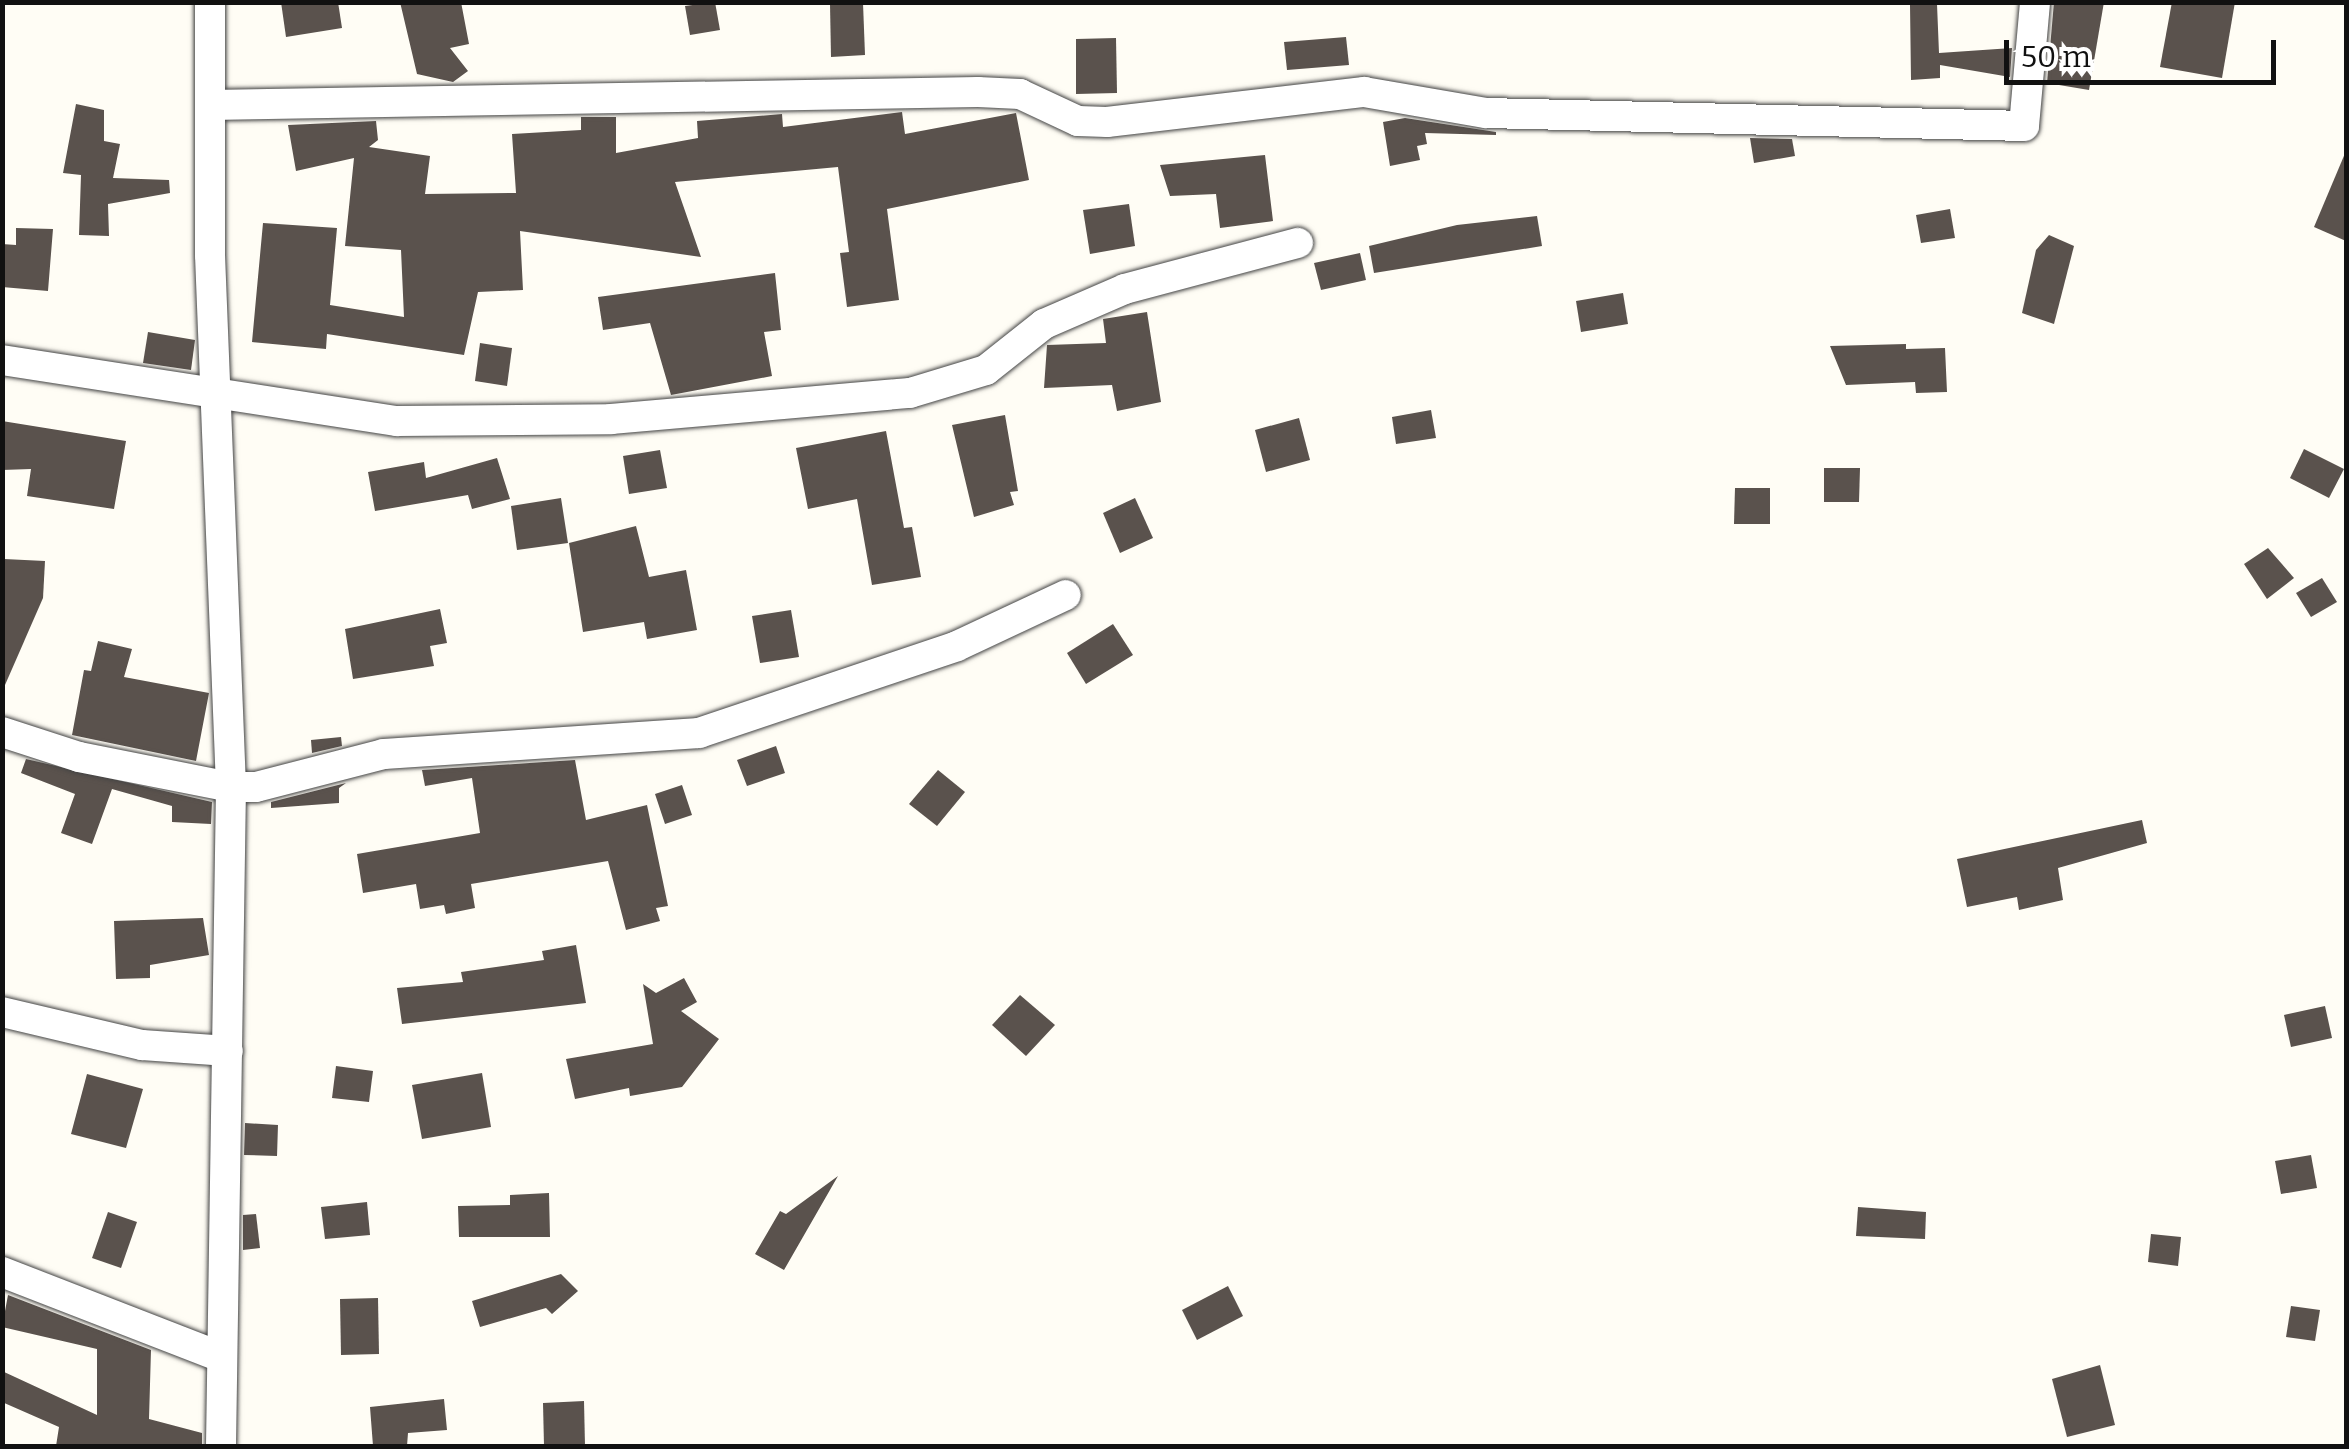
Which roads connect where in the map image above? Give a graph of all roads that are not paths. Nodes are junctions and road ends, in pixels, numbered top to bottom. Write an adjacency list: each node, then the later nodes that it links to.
1 (210, 2): 3 (street)
2 (2035, 2): 3 (street)
3 (210, 106): 6 (street)
4 (1298, 243): 6 (street)
5 (2, 360): 6 (street)
6 (215, 396): 9 (street)
7 (1066, 595): 9 (street)
8 (2, 732): 9 (street)
9 (231, 788): 11 (street)
10 (2, 1012): 11 (street)
11 (228, 1051): 13 (street)
12 (2, 1272): 13 (street)
13 (220, 1356): 14 (street)
14 (222, 1446)

